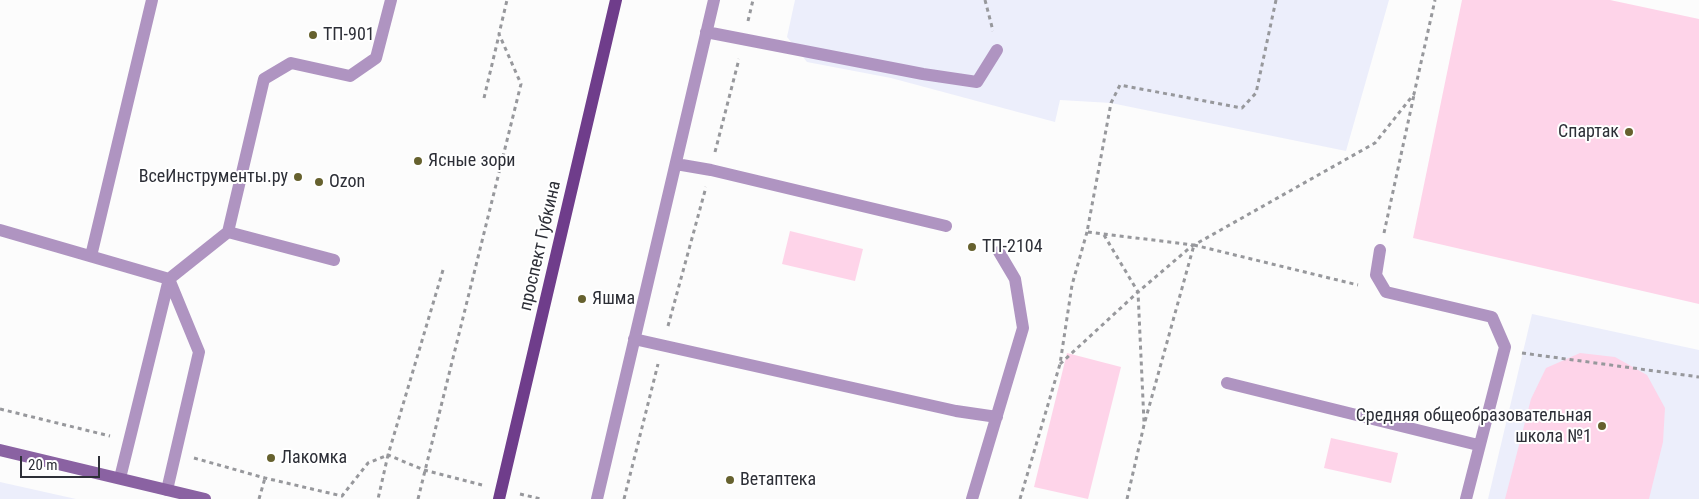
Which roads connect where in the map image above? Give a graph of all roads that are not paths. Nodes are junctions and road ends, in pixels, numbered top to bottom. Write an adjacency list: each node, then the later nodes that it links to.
1 (152, 0): 13 (lane)
2 (391, 0): 10 (lane)
3 (616, 0): 23 (main road, проспект Губкина)
4 (714, 0): 5 (lane)
5 (706, 32): 6 (lane); 7 (lane)
6 (997, 50)
7 (676, 164): 8 (lane); 16 (lane)
8 (946, 226)
9 (0, 230): 13 (lane)
10 (228, 232): 14 (lane); 15 (lane)
11 (1380, 250): 19 (lane)
12 (999, 252): 18 (lane)
13 (91, 256): 15 (lane)
14 (334, 260)
15 (169, 279): 21 (lane); 22 (lane)
16 (634, 340): 18 (lane); 25 (lane)
17 (1227, 383): 19 (lane)
18 (997, 418): 26 (lane)
19 (1478, 445): 27 (lane)
20 (0, 450): 21 (main road)
21 (120, 478): 22 (main road)
22 (167, 490): 24 (main road)
23 (500, 494)
24 (205, 499)
25 (597, 499)
26 (972, 499)
27 (1466, 499)

